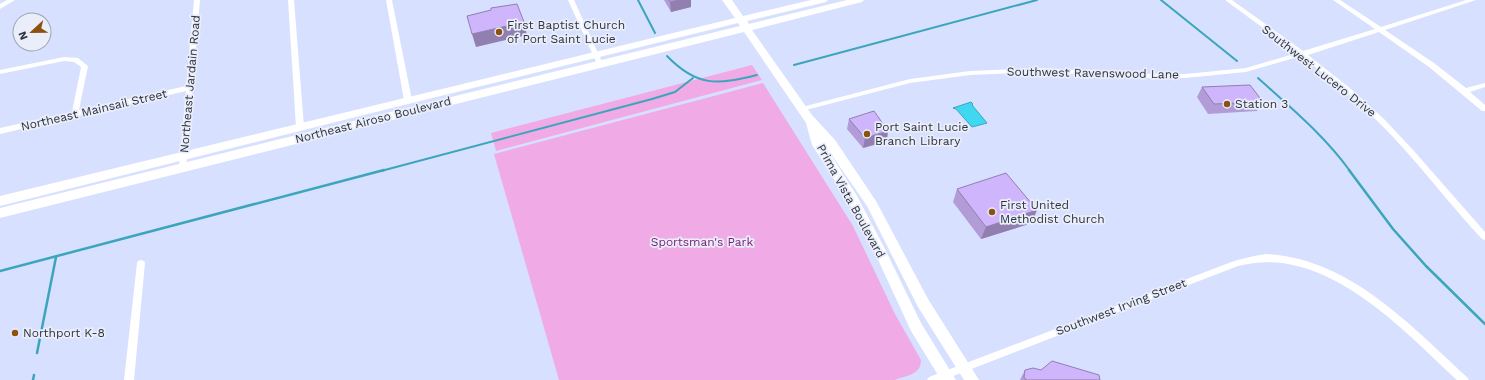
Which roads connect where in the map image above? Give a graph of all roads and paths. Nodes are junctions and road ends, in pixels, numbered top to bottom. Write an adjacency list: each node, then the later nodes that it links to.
1 (12, 0): 12 (street)
2 (197, 0): 19 (street, Northeast Jardain Road)
3 (291, 0): 25 (street)
4 (389, 0): 21 (street)
5 (570, 0): 16 (street)
6 (727, 0): 13 (main road)
7 (823, 0): 13 (main road)
8 (859, 0): 13 (main road)
9 (1228, 0): 15 (street, Southwest Lucero Drive)
10 (1336, 0): 14 (street)
11 (1473, 0): 14 (street, Southwest Ravenswood Lane)
12 (0, 7)
13 (743, 24): 16 (main road, Northeast Airoso Boulevard); 23 (main road)
14 (1379, 29): 15 (street, Southwest Ravenswood Lane); 20 (street)
15 (1302, 54): 23 (street, Southwest Ravenswood Lane); 30 (street, Southwest Lucero Drive)
16 (598, 60): 21 (main road, Northeast Airoso Boulevard); 27 (main road, Northeast Airoso Boulevard)
17 (0, 72): 24 (street)
18 (1485, 85): 20 (street)
19 (189, 88): 24 (street, Northeast Mainsail Street); 27 (street, Northeast Jardain Road)
20 (1465, 91): 22 (street)
21 (408, 100): 25 (main road, Northeast Airoso Boulevard)
22 (1485, 109)
23 (805, 113): 32 (main road, Prima Vista Boulevard); 33 (main road, Prima Vista Boulevard)
24 (75, 114): 26 (street, Northeast Mainsail Street)
25 (300, 128): 27 (main road, Northeast Airoso Boulevard)
26 (0, 131)
27 (184, 162): 28 (main road, Northeast Airoso Boulevard); 29 (main road, Northeast Airoso Boulevard)
28 (0, 201)
29 (0, 213)
30 (1485, 237)
31 (141, 263): 34 (street)
32 (964, 367): 33 (street, Southwest Irving Street); 36 (main road, Prima Vista Boulevard); 37 (street, Southwest Irving Street)
33 (947, 377): 35 (street, Southwest Irving Street)
34 (129, 380)
35 (932, 380)
36 (972, 380)
37 (1464, 380)

